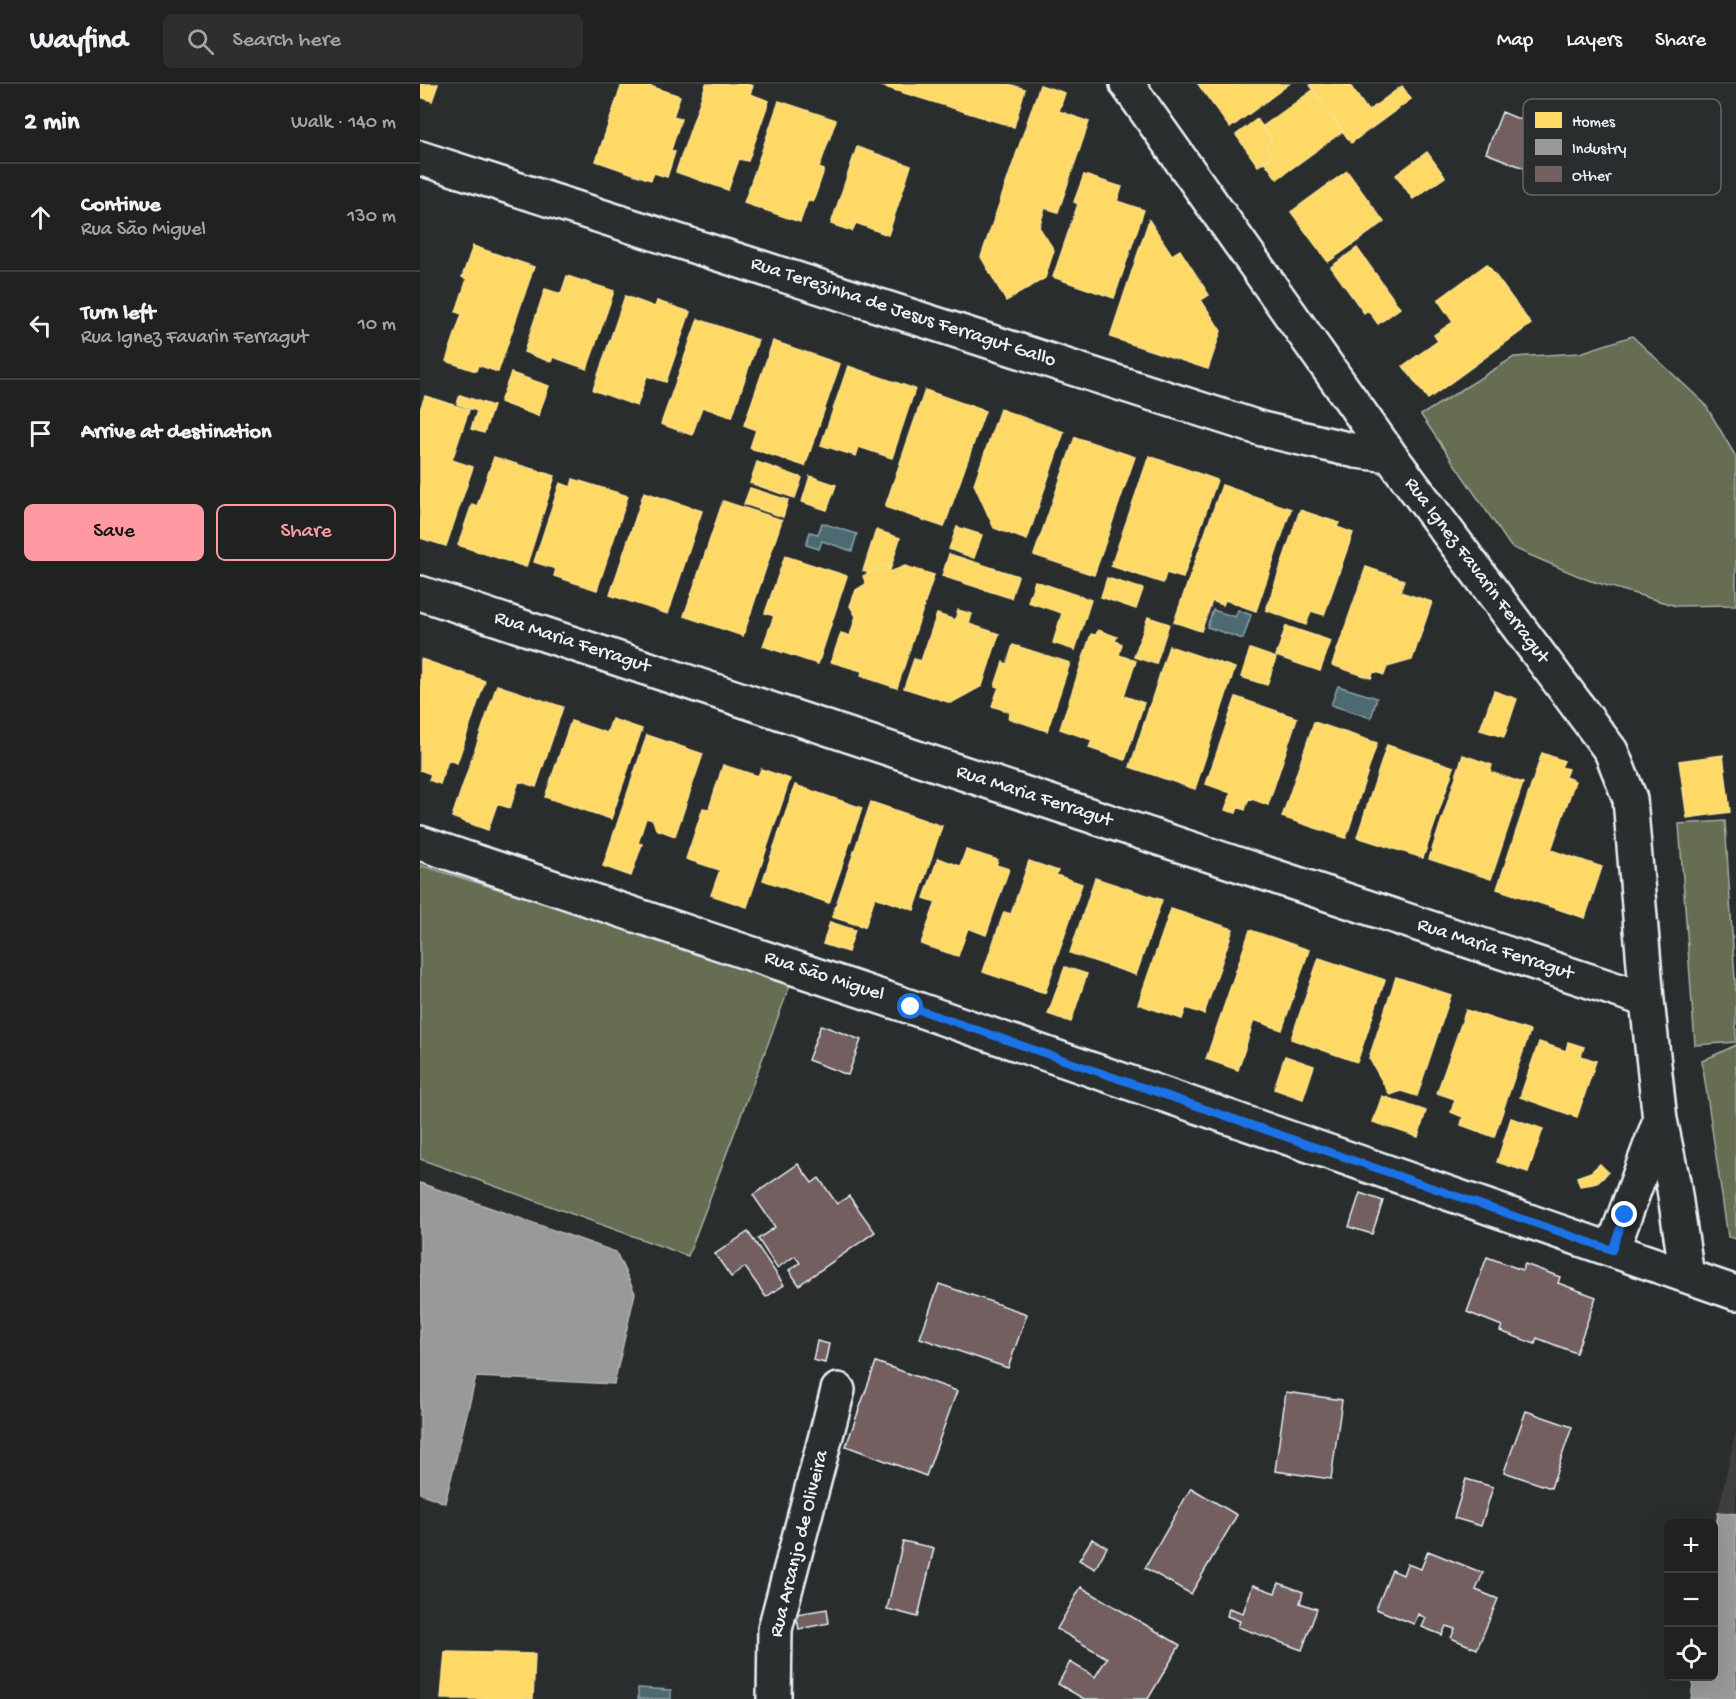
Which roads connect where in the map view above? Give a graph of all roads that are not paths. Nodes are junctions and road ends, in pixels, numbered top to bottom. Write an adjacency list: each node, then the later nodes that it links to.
1 (1127, 84): 3 (street, Rua Ignez Favarin Ferragut)
2 (420, 158): 3 (street, Rua Terezinha de Jesus Ferragut Gallo)
3 (1390, 455): 6 (street, Rua Ignez Favarin Ferragut)
4 (420, 593): 6 (street, Rua Maria Ferragut)
5 (420, 843): 8 (street, Rua São Miguel)
6 (1647, 1000): 7 (street, Rua Ignez Favarin Ferragut)
7 (1660, 1120): 8 (street, Rua Ignez Favarin Ferragut); 9 (street, Rua Ignez Favarin Ferragut)
8 (1612, 1250): 9 (street, Rua São Miguel)
9 (1687, 1276): 10 (street, Rua São Miguel)
10 (1736, 1293)
11 (838, 1390): 12 (street, Rua Arcanjo de Oliveira)
12 (774, 1699)

